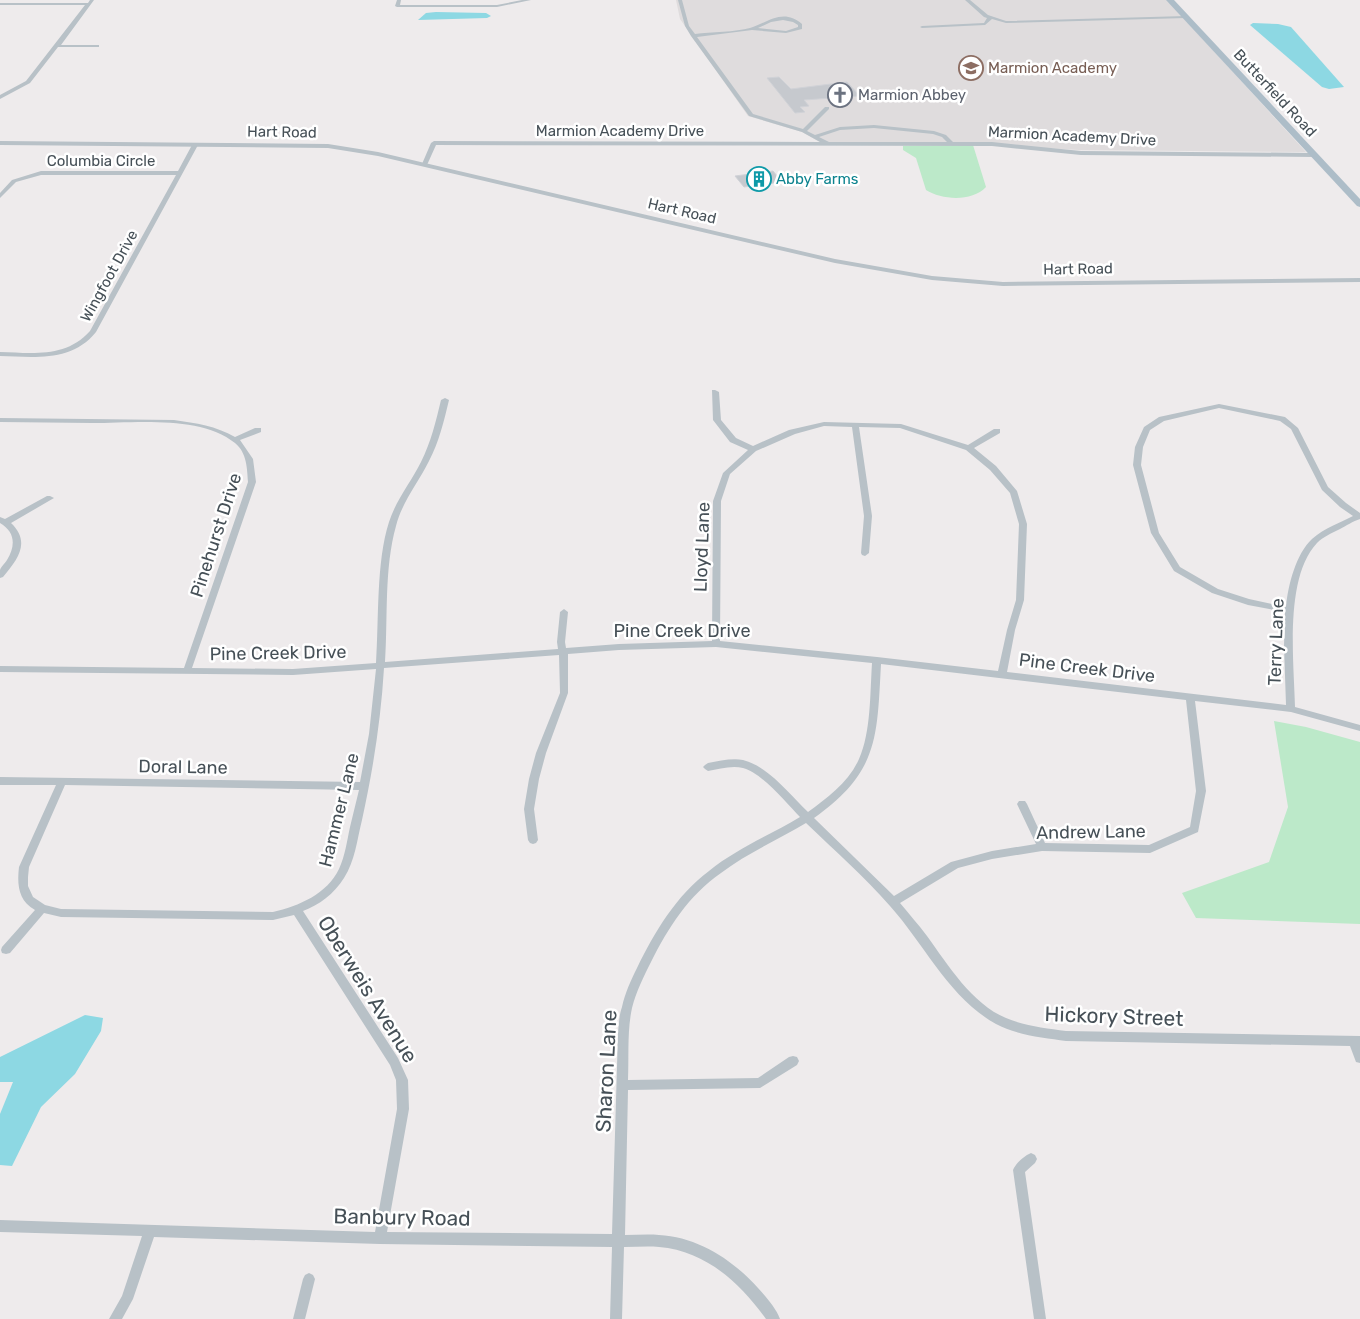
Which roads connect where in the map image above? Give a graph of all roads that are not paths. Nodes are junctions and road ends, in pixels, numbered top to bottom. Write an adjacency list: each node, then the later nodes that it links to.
1 (4, 0): 8 (street)
2 (399, 0): 3 (street)
3 (529, 0)
4 (680, 0): 15 (street)
5 (967, 0): 10 (street)
6 (1170, 0): 9 (main road, Butterfield Road)
7 (90, 2): 8 (street); 16 (street)
8 (0, 4)
9 (1186, 16): 11 (street); 26 (main road, Butterfield Road)
10 (990, 18): 11 (street); 12 (street)
11 (1006, 22): 12 (street)
12 (985, 24): 13 (street)
13 (922, 27)
14 (752, 29): 14 (street); 15 (street)
15 (693, 36): 20 (street)
16 (57, 46): 17 (street); 18 (street)
17 (97, 46)
18 (0, 97)
19 (827, 108): 20 (street)
20 (804, 130): 21 (street)
21 (816, 136): 23 (street); 24 (street)
22 (0, 143): 25 (street, Hart Road)
23 (828, 144): 24 (street, Marmion Academy Drive); 27 (street, Marmion Academy Drive)
24 (952, 144): 26 (street, Marmion Academy Drive)
25 (195, 145): 27 (street, Hart Road); 28 (street, Wingfoot Drive)
26 (1314, 155): 30 (main road, Butterfield Road)
27 (425, 164): 31 (street, Hart Road)
28 (180, 173): 29 (street, Columbia Circle); 32 (street, Wingfoot Drive)
29 (0, 196)
30 (1360, 204)
31 (1360, 280)
32 (0, 354)
33 (715, 392): 41 (street)
34 (445, 400): 52 (street, Hammer Lane)
35 (0, 420): 39 (street, Pinehurst Drive)
36 (855, 424): 40 (street, Lloyd Lane); 41 (street, Lloyd Lane); 45 (street)
37 (258, 430): 39 (street)
38 (997, 431): 40 (street)
39 (235, 440): 54 (street, Pinehurst Drive)
40 (969, 448): 55 (street)
41 (753, 449): 49 (street, Lloyd Lane)
42 (50, 498): 44 (street)
43 (1359, 517): 47 (street, Terry Lane); 47 (street)
44 (3, 521): 46 (street)
45 (865, 553)
46 (0, 574)
47 (1290, 610): 57 (street, Terry Lane)
48 (564, 612): 50 (street)
49 (716, 644): 50 (street, Pine Creek Drive); 51 (street, Pine Creek Drive)
50 (563, 652): 52 (street, Pine Creek Drive); 65 (street)
51 (877, 660): 55 (street, Pine Creek Drive); 64 (street, Sharon Lane)
52 (381, 666): 54 (street, Pine Creek Drive); 62 (street, Hammer Lane)
53 (0, 669): 54 (street, Pine Creek Drive)
54 (187, 671)
55 (1002, 674): 56 (street, Pine Creek Drive)
56 (1190, 696): 57 (street, Pine Creek Drive); 66 (street, Andrew Lane)
57 (1291, 709): 58 (street, Pine Creek Drive)
58 (1360, 728)
59 (708, 767): 64 (street, Hickory Street)
60 (0, 781): 61 (street, Doral Lane)
61 (62, 782): 62 (street, Doral Lane); 68 (street)
62 (365, 786): 69 (street, Hammer Lane)
63 (1022, 804): 66 (street)
64 (807, 817): 67 (street, Hickory Street); 74 (street, Sharon Lane)
65 (533, 840)
66 (1042, 847): 67 (street, Andrew Lane)
67 (893, 902): 71 (street, Hickory Street)
68 (42, 909): 69 (street, Hammer Lane); 70 (street)
69 (296, 910): 78 (street, Oberweis Avenue)
70 (6, 950)
71 (1357, 1041): 72 (street)
72 (1360, 1058)
73 (793, 1061): 74 (street)
74 (622, 1085): 79 (street, Sharon Lane)
75 (1031, 1158): 85 (street)
76 (0, 1226): 77 (street, Banbury Road)
77 (150, 1230): 78 (street, Banbury Road); 81 (street)
78 (380, 1238): 79 (street, Banbury Road)
79 (618, 1239): 83 (street, Sharon Lane); 84 (street, Banbury Road)
80 (309, 1278): 82 (street)
81 (115, 1319)
82 (299, 1319)
83 (616, 1319)
84 (774, 1319)
85 (1040, 1319)

